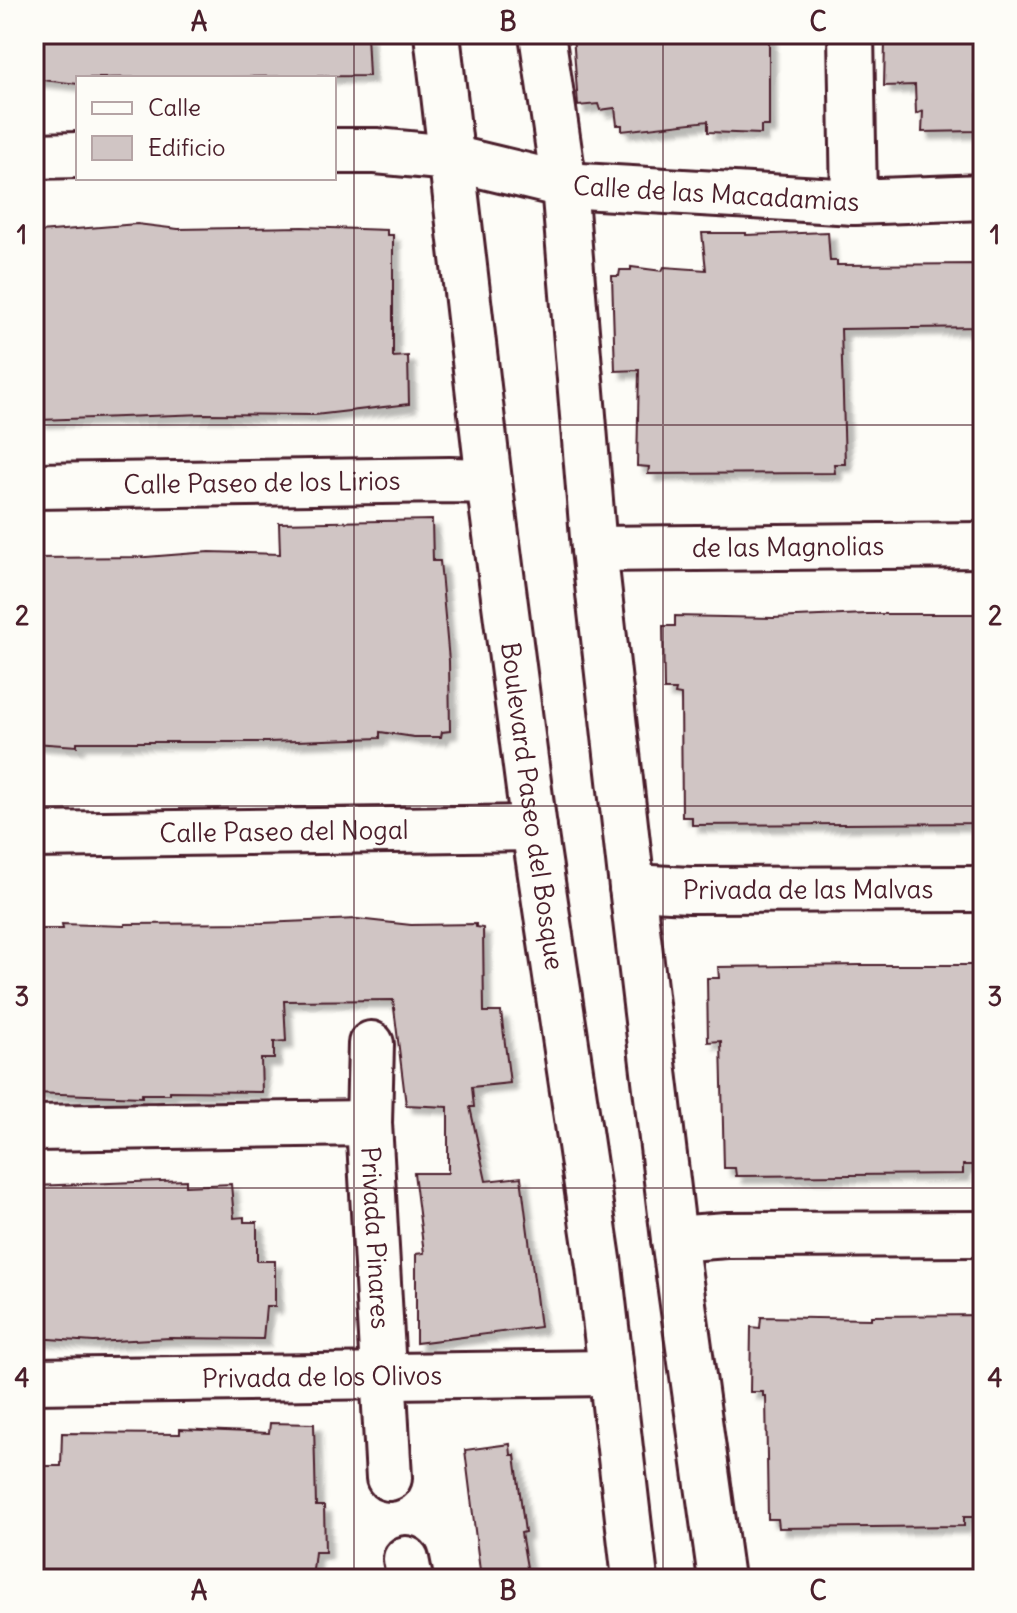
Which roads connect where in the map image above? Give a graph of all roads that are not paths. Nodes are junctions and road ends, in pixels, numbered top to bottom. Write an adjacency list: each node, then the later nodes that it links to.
1 (437, 34): 7 (street, Boulevard Paseo del Bosque)
2 (542, 34): 8 (street)
3 (851, 34): 10 (street)
4 (336, 151): 7 (street, Calle de las Macadamias)
5 (76, 155): 6 (street)
6 (34, 156)
7 (451, 158): 8 (street, Calle de las Macadamias); 11 (street, Boulevard Paseo del Bosque)
8 (564, 185): 10 (street, Calle de las Macadamias); 14 (street)
9 (983, 197): 10 (street, Calle de las Macadamias)
10 (854, 202)
11 (489, 481): 12 (street, Calle Paseo de los Lirios); 15 (street, Boulevard Paseo del Bosque)
12 (34, 486)
13 (983, 545): 14 (street, de las Magnolias)
14 (594, 549): 17 (street)
15 (534, 828): 16 (street, Calle Paseo del Nogal); 24 (street, Boulevard Paseo del Bosque)
16 (34, 835)
17 (632, 887): 18 (street, Privada de las Malvas); 23 (street)
18 (983, 889)
19 (371, 1044): 20 (street, Privada Pinares)
20 (369, 1123): 21 (street); 25 (street, Privada Pinares)
21 (34, 1128)
22 (983, 1234): 23 (street)
23 (674, 1239): 29 (street)
24 (609, 1373): 25 (street, Privada de los Olivos); 28 (street, Boulevard Paseo del Bosque)
25 (383, 1377): 26 (street, Privada de los Olivos); 27 (street, Privada Pinares)
26 (34, 1381)
27 (389, 1478)
28 (635, 1579)
29 (721, 1579)

